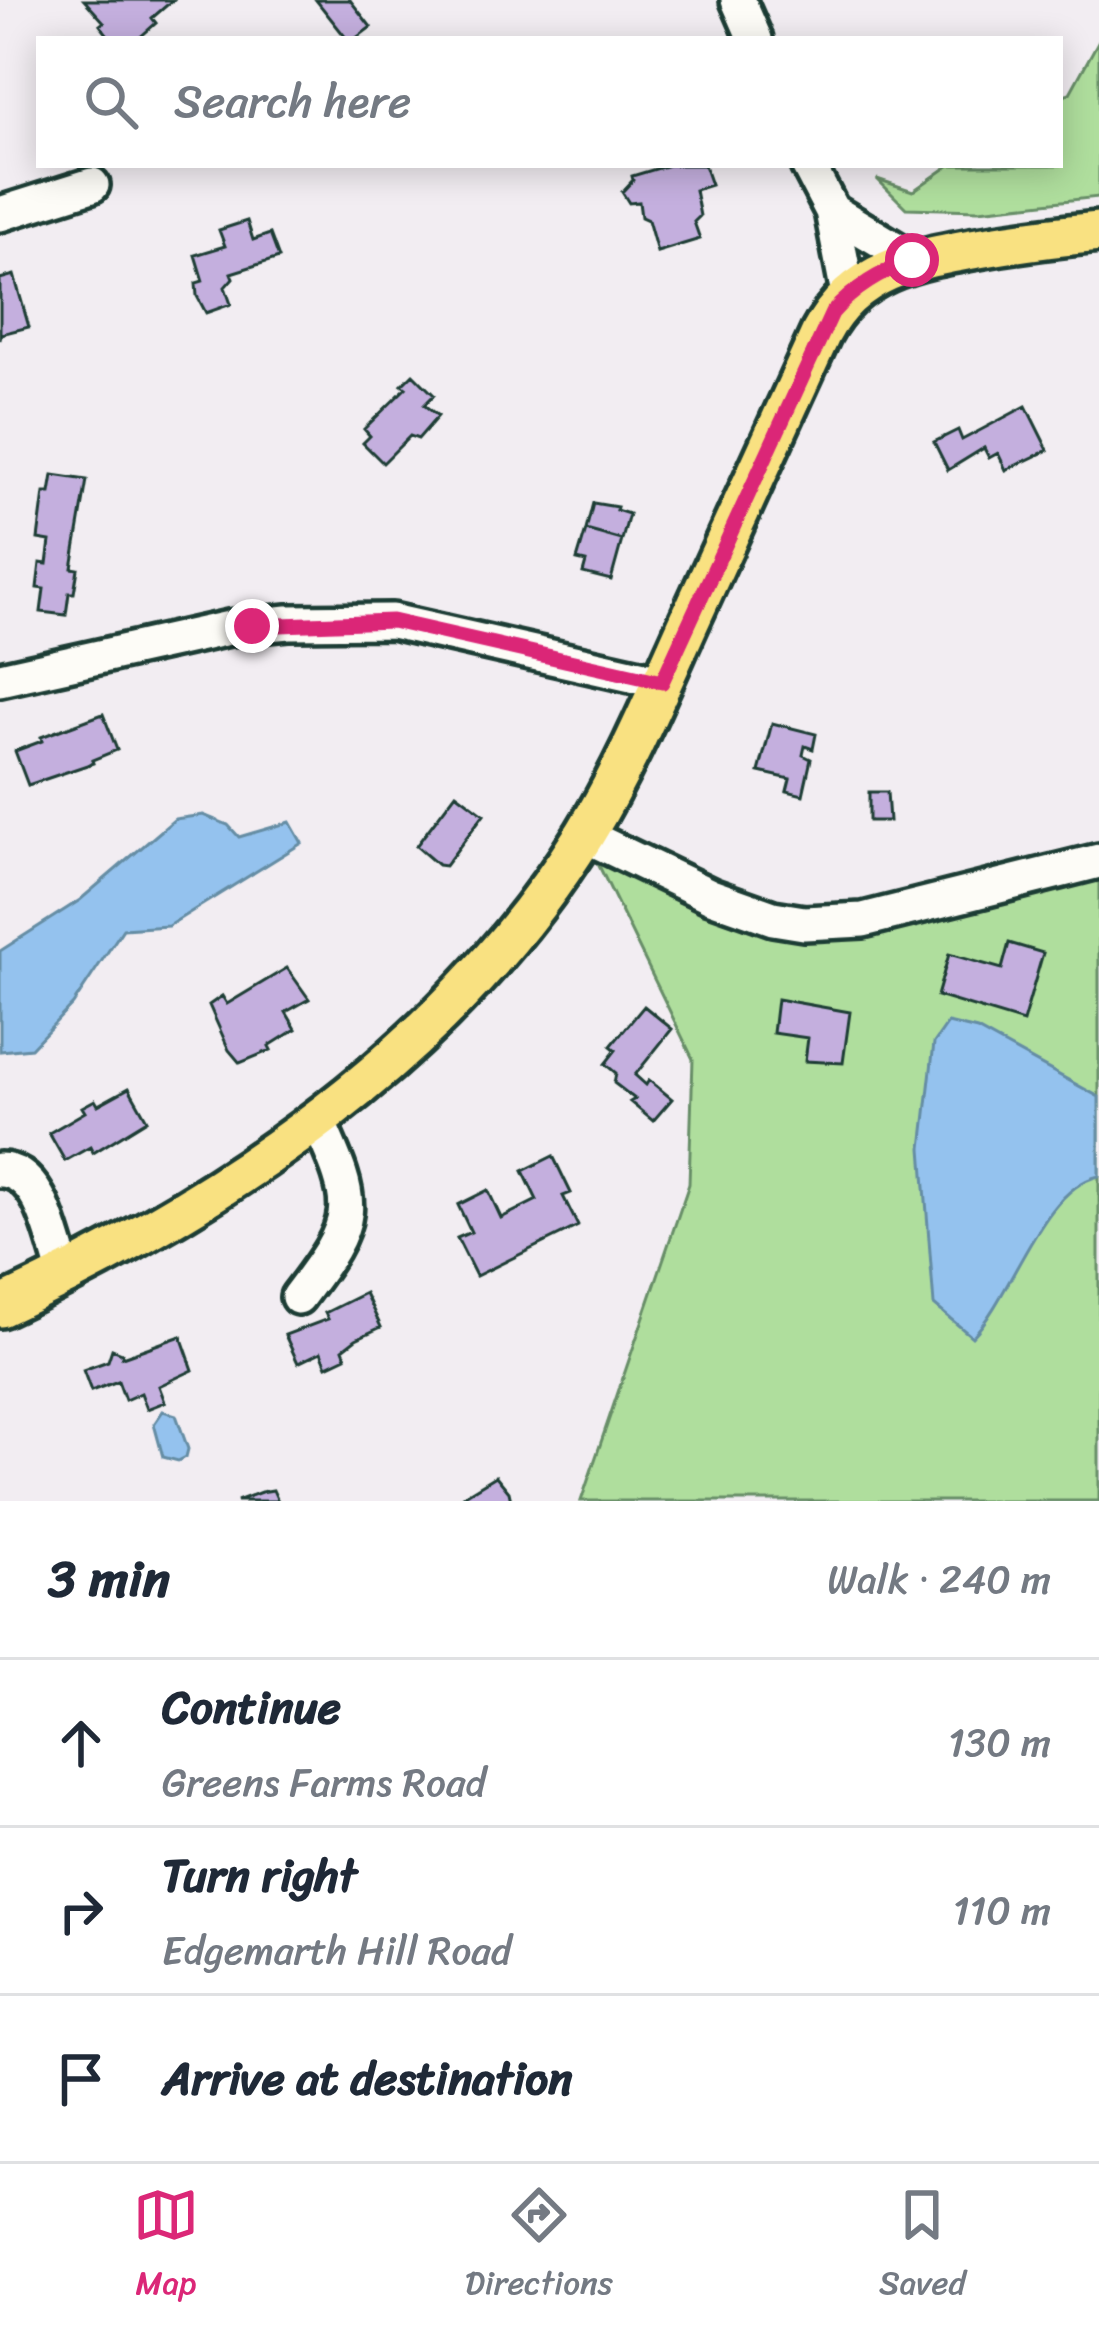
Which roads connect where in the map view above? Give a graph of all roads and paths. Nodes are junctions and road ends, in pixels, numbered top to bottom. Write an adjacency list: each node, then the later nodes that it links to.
1 (738, 0): 2 (street)
2 (754, 36)
3 (810, 168): 5 (street)
4 (92, 185): 6 (street)
5 (832, 211): 8 (street); 9 (street)
6 (0, 214)
7 (1099, 232): 8 (main road)
8 (912, 260): 9 (main road)
9 (848, 294): 11 (main road)
10 (0, 679): 11 (street)
11 (662, 682): 12 (main road)
12 (584, 835): 13 (street); 14 (main road)
13 (1099, 861)
14 (317, 1119): 16 (main road); 17 (street)
15 (0, 1170): 16 (street)
16 (65, 1274): 18 (main road)
17 (298, 1297)
18 (0, 1307)

